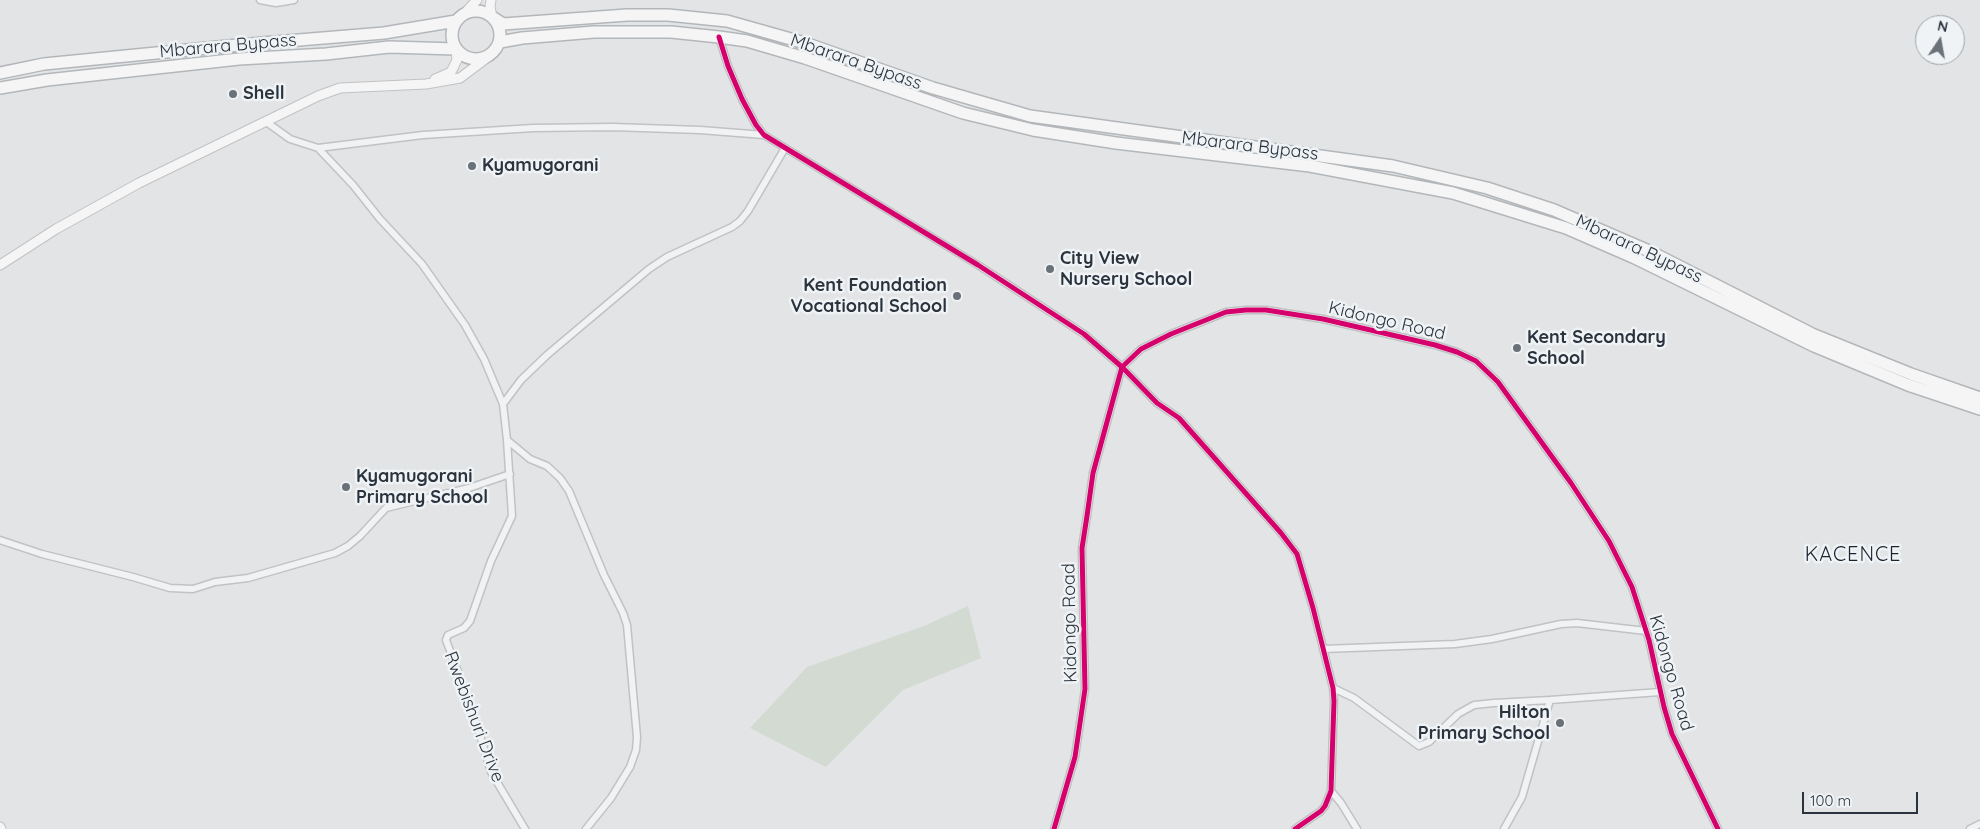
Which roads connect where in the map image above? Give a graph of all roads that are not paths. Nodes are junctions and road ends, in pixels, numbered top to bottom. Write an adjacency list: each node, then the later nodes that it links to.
1 (260, 0): 2 (street)
2 (294, 0)
3 (477, 0): 6 (main road)
4 (491, 0): 5 (main road)
5 (492, 17): 6 (highway); 8 (highway); 20 (highway, Mbarara Bypass)
6 (460, 18): 9 (highway); 11 (highway, Mbarara Bypass)
7 (719, 36): 8 (highway, Mbarara Bypass); 15 (street); 22 (highway, Mbarara Bypass)
8 (500, 42): 10 (highway)
9 (456, 50): 10 (highway); 12 (main road); 13 (highway, Mbarara Bypass)
10 (488, 57): 12 (main road)
11 (0, 73)
12 (426, 84): 14 (main road)
13 (0, 88)
14 (265, 121): 16 (street); 18 (main road)
15 (764, 135): 16 (street); 17 (street)
16 (318, 148): 21 (street, Rwebishuri Drive)
17 (785, 148): 19 (street); 21 (street)
18 (0, 265)
19 (1122, 367): 26 (street, Kidongo Road); 27 (street); 35 (street, Kidongo Road)
20 (1980, 398)
21 (502, 404): 23 (street, Rwebishuri Drive)
22 (1980, 409)
23 (506, 440): 24 (street, Rwebishuri Drive); 34 (street)
24 (510, 474): 25 (street); 33 (street, Rwebishuri Drive)
25 (0, 540)
26 (1646, 631): 27 (street); 29 (street, Kidongo Road)
27 (1323, 649): 28 (street)
28 (1333, 688): 30 (street); 31 (street)
29 (1660, 692): 30 (street); 39 (street, Kidongo Road)
30 (1550, 700): 38 (street)
31 (1331, 791): 36 (street); 37 (street)
32 (1980, 824): 40 (street)
33 (525, 829)
34 (586, 829)
35 (1054, 829)
36 (1295, 829)
37 (1357, 829)
38 (1504, 829)
39 (1718, 829)
40 (1970, 829)

